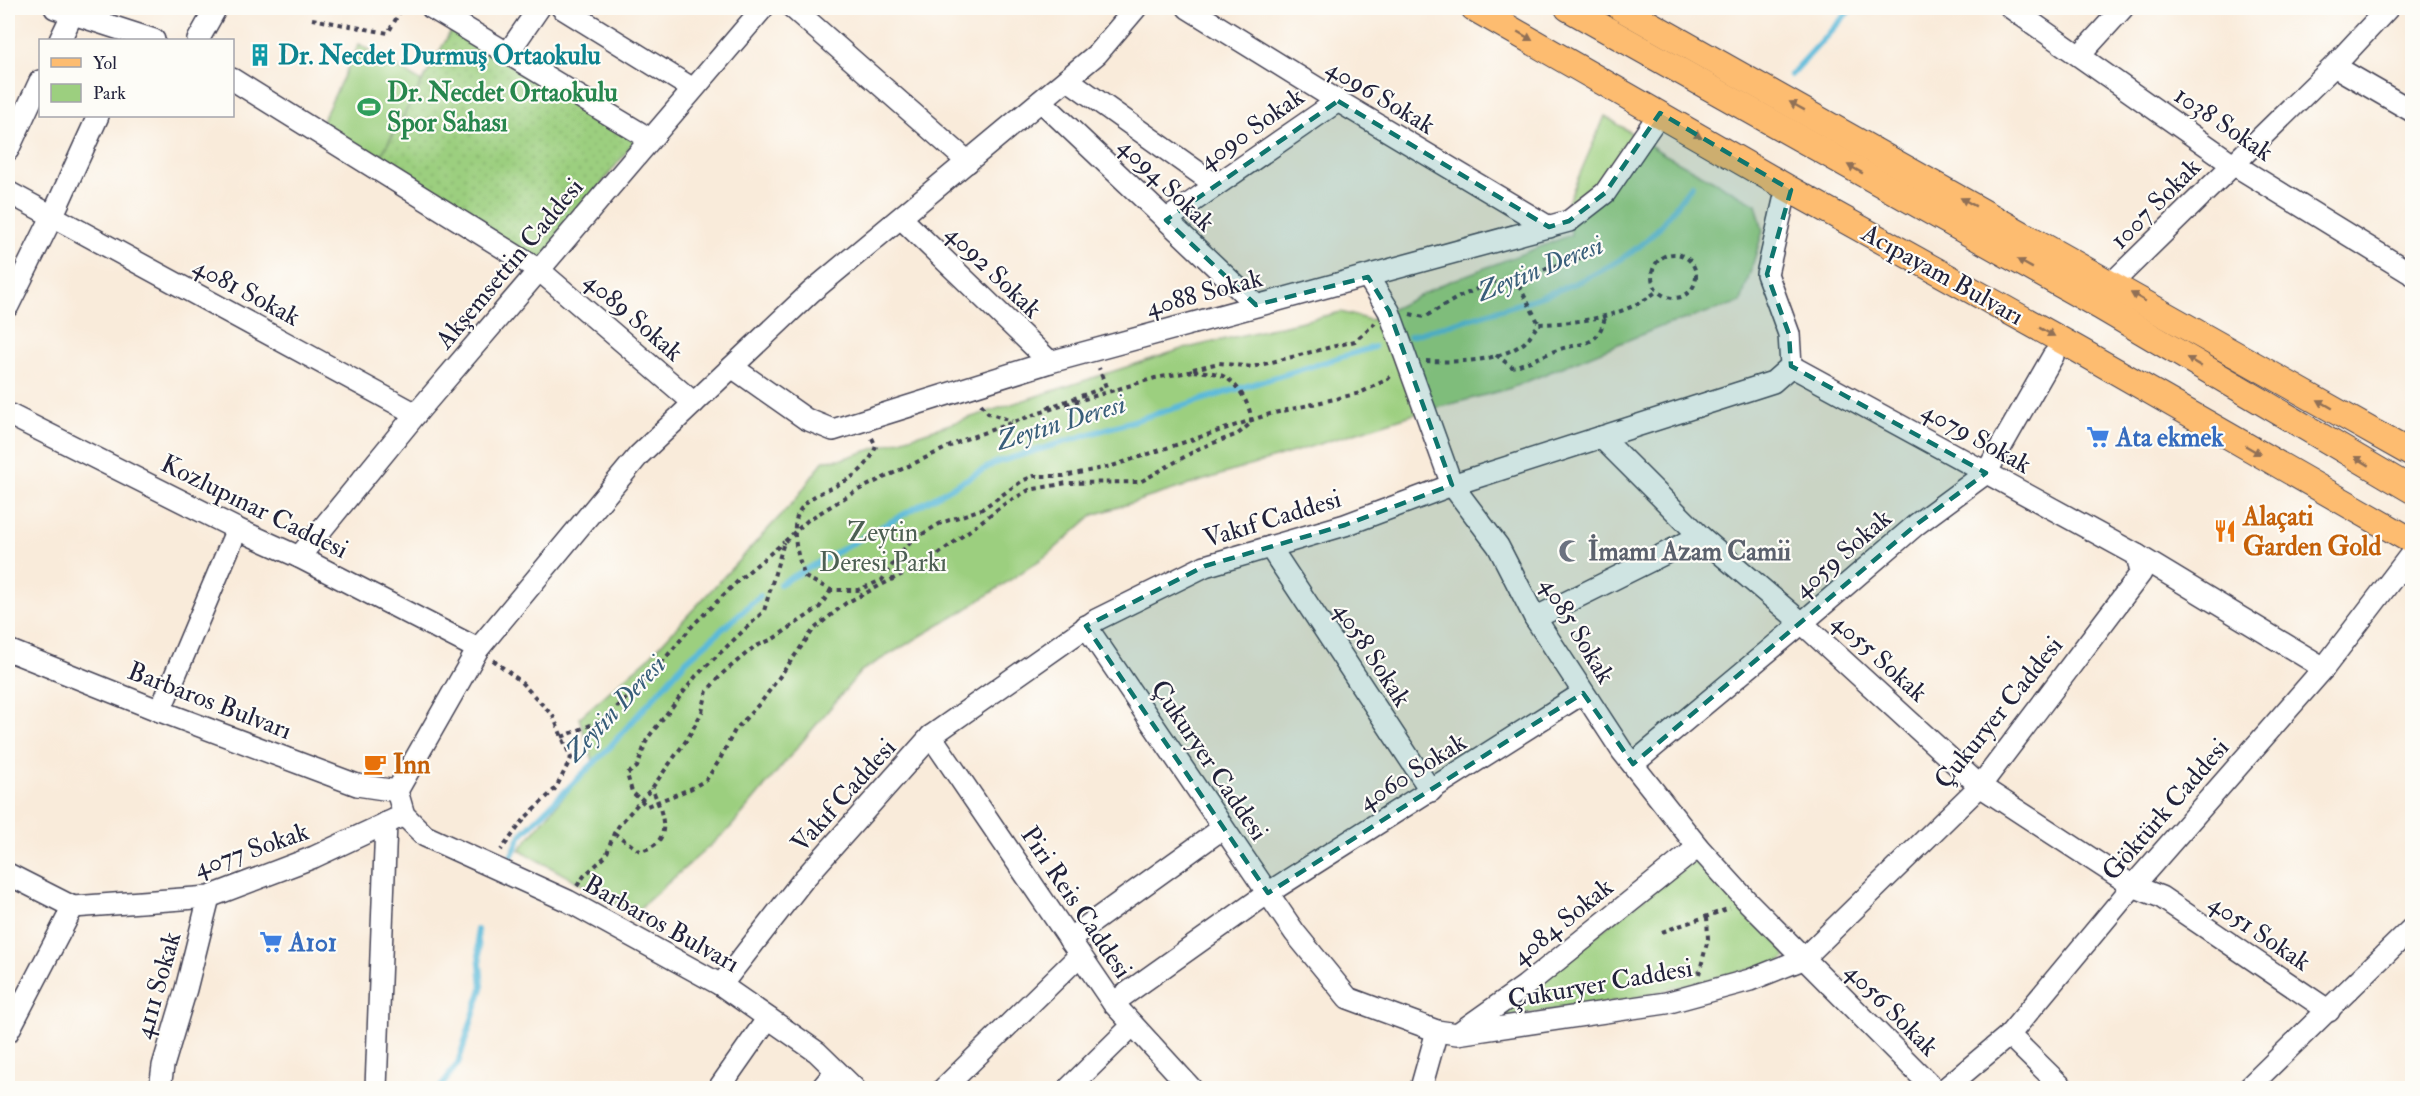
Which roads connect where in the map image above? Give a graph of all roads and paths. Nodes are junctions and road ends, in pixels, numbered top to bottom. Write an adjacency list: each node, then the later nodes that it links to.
1 (216, 8): 20 (street)
2 (402, 8): 17 (path)
3 (432, 8): 21 (street)
4 (539, 8): 21 (street)
5 (561, 8): 27 (street)
6 (763, 8): 27 (street, Akşemsettin Caddesi)
7 (793, 8): 35 (street)
8 (1136, 8): 24 (street)
9 (1188, 8): 29 (street, 4096 Sokak)
10 (1474, 8): 31 (main road, Acıpayam Bulvarı, one-way to 31)
11 (1568, 8): 77 (main road, Acıpayam Bulvarı, one-way to 11)
12 (1621, 8): 49 (main road, one-way to 12)
13 (2011, 8): 22 (street, 1038 Sokak)
14 (2123, 8): 22 (street)
15 (2388, 8): 23 (street, 1007 Sokak)
16 (64, 11): 18 (street); 19 (street)
17 (312, 19)
18 (140, 38)
19 (60, 39)
20 (199, 39)
21 (508, 53): 33 (street)
22 (2080, 55): 36 (street, 1038 Sokak)
23 (2334, 66): 30 (street); 36 (street, 1007 Sokak)
24 (1067, 79): 28 (street); 37 (street)
25 (234, 80): 45 (street, 4089 Sokak)
26 (39, 83): 34 (street)
27 (693, 89): 33 (street, Akşemsettin Caddesi)
28 (1041, 101): 35 (street); 42 (street, 4094 Sokak)
29 (1338, 101): 37 (street, 4090 Sokak); 43 (street, 4096 Sokak)
30 (2412, 111)
31 (1660, 113): 38 (main road, Acıpayam Bulvarı, one-way to 38); 43 (street, 4088 Sokak)
32 (98, 117): 40 (street)
33 (650, 139): 45 (street, Akşemsettin Caddesi)
34 (8, 150)
35 (968, 162): 41 (street)
36 (2232, 164): 46 (street, 1038 Sokak); 49 (street, 1007 Sokak)
37 (1216, 186): 42 (street, 4090 Sokak)
38 (1791, 190): 60 (street); 81 (main road, Acıpayam Bulvarı, one-way to 81)
39 (8, 192): 40 (street, 4081 Sokak)
40 (52, 217): 52 (street); 68 (street, 4081 Sokak)
41 (901, 218): 59 (street, 4092 Sokak); 61 (street)
42 (1166, 220): 51 (street, 4094 Sokak)
43 (1549, 227): 47 (street, 4088 Sokak)
44 (1601, 245): 48 (path)
45 (539, 270): 66 (street, 4089 Sokak); 68 (street, Akşemsettin Caddesi)
46 (2412, 274)
47 (1368, 277): 51 (street, 4088 Sokak); 53 (street, 4085 Sokak)
48 (1515, 278): 53 (path); 55 (path)
49 (2112, 283): 74 (main road, one-way to 49)
50 (1657, 291): 50 (path); 54 (path)
51 (1256, 305): 59 (street, 4088 Sokak)
52 (8, 306)
53 (1389, 311): 58 (street, 4085 Sokak); 62 (path)
54 (1606, 314): 55 (path); 56 (path)
55 (1539, 324): 56 (path)
56 (1496, 355): 58 (path)
57 (2053, 356): 75 (street, 4059 Sokak)
58 (1406, 361): 72 (path); 76 (street, 4085 Sokak)
59 (1050, 362): 65 (street, 4088 Sokak)
60 (1791, 366): 73 (street, Vakıf Caddesi); 75 (street, 4079 Sokak)
61 (732, 367): 66 (street); 70 (street, 4088 Sokak)
62 (1155, 378): 63 (path); 69 (path); 72 (path)
63 (1142, 381)
64 (1106, 387): 69 (path)
65 (969, 388): 70 (street, 4088 Sokak); 71 (path)
66 (694, 403): 91 (street)
67 (8, 414): 78 (street, Kozlupınar Caddesi)
68 (416, 414): 85 (street, Akşemsettin Caddesi)
69 (1030, 416): 71 (path)
70 (864, 420): 79 (path)
71 (1020, 420): 79 (path)
72 (1252, 420): 87 (path); 104 (path)
73 (1601, 437): 76 (street, Vakıf Caddesi); 80 (street, 4055 Sokak)
74 (2412, 454)
75 (1986, 473): 86 (street, 4079 Sokak); 89 (street, 4059 Sokak)
76 (1452, 485): 83 (street, Vakıf Caddesi); 88 (street, 4085 Sokak)
77 (2412, 490)
78 (237, 529): 85 (street, Kozlupınar Caddesi); 95 (street)
79 (796, 531): 82 (path); 87 (path)
80 (1700, 536): 88 (street); 89 (street, 4055 Sokak)
81 (2412, 541)
82 (784, 542): 97 (path); 103 (path)
83 (1270, 547): 90 (street, Vakıf Caddesi); 102 (street, 4058 Sokak)
84 (2412, 553): 93 (street, Göktürk Caddesi)
85 (299, 556): 91 (street, Kozlupınar Caddesi)
86 (2139, 564): 93 (street, 4079 Sokak); 99 (street, Çukuryer Caddesi)
87 (831, 590): 100 (path)
88 (1535, 618): 94 (street, 4085 Sokak)
89 (1802, 623): 98 (street, 4059 Sokak); 99 (street, 4055 Sokak)
90 (1086, 626): 96 (street, Vakıf Caddesi); 106 (street, Çukuryer Caddesi)
91 (478, 649): 97 (path); 101 (street)
92 (8, 650): 95 (street, Barbaros Bulvarı)
93 (2324, 668): 111 (street, Göktürk Caddesi)
94 (1583, 693): 98 (street, 4085 Sokak); 102 (street, 4060 Sokak)
95 (160, 711): 101 (street, Barbaros Bulvarı)
96 (931, 736): 120 (street, Piri Reis Caddesi); 122 (street, Vakıf Caddesi)
97 (562, 737): 109 (path)
98 (1633, 764): 108 (street, 4085 Sokak)
99 (1980, 786): 111 (street, 4055 Sokak); 121 (street, Çukuryer Caddesi)
100 (652, 788): 103 (path); 104 (path)
101 (397, 790): 105 (street)
102 (1431, 791): 112 (street, 4060 Sokak)
103 (641, 801): 104 (path); 107 (path)
104 (658, 802): 107 (path)
105 (395, 819): 109 (street, Barbaros Bulvarı); 113 (street, 4077 Sokak); 134 (street)
106 (1223, 828): 112 (street, Çukuryer Caddesi); 120 (street)
107 (614, 833): 114 (path)
108 (1698, 847): 115 (street, 4085 Sokak); 129 (street, 4084 Sokak)
109 (491, 866): 114 (street, Barbaros Bulvarı)
110 (8, 874): 116 (street)
111 (2133, 886): 125 (street, 4051 Sokak); 130 (street, Göktürk Caddesi)
112 (1268, 893): 124 (street, 4060 Sokak); 129 (street, Çukuryer Caddesi)
113 (209, 897): 116 (street, 4077 Sokak); 133 (street, 4111 Sokak)
114 (568, 901): 122 (street, Barbaros Bulvarı)
115 (1748, 902): 117 (path); 121 (street, 4085 Sokak)
116 (73, 907): 128 (street)
117 (1707, 916): 119 (path); 123 (path)
118 (2412, 928): 125 (street)
119 (1662, 932)
120 (1074, 947): 124 (street, Piri Reis Caddesi); 138 (street)
121 (1808, 963): 123 (street, Çukuryer Caddesi); 132 (street, 4056 Sokak)
122 (721, 985): 126 (street, Barbaros Bulvarı)
123 (1691, 997): 129 (street, Çukuryer Caddesi)
124 (1113, 1004): 127 (street, Piri Reis Caddesi)
125 (2329, 1011): 143 (street)
126 (768, 1018): 131 (street, Barbaros Bulvarı); 135 (street)
127 (1133, 1025): 139 (street); 140 (street, Piri Reis Caddesi)
128 (8, 1032)
129 (1447, 1032): 141 (street)
130 (2009, 1035): 132 (street, Göktürk Caddesi); 142 (street)
131 (836, 1071): 136 (street); 137 (street, Barbaros Bulvarı)
132 (1945, 1088)
133 (160, 1089)
134 (376, 1089)
135 (719, 1089)
136 (822, 1089)
137 (854, 1089)
138 (944, 1089)
139 (1069, 1089)
140 (1191, 1089)
141 (1420, 1089)
142 (2063, 1089)
143 (2248, 1089)

